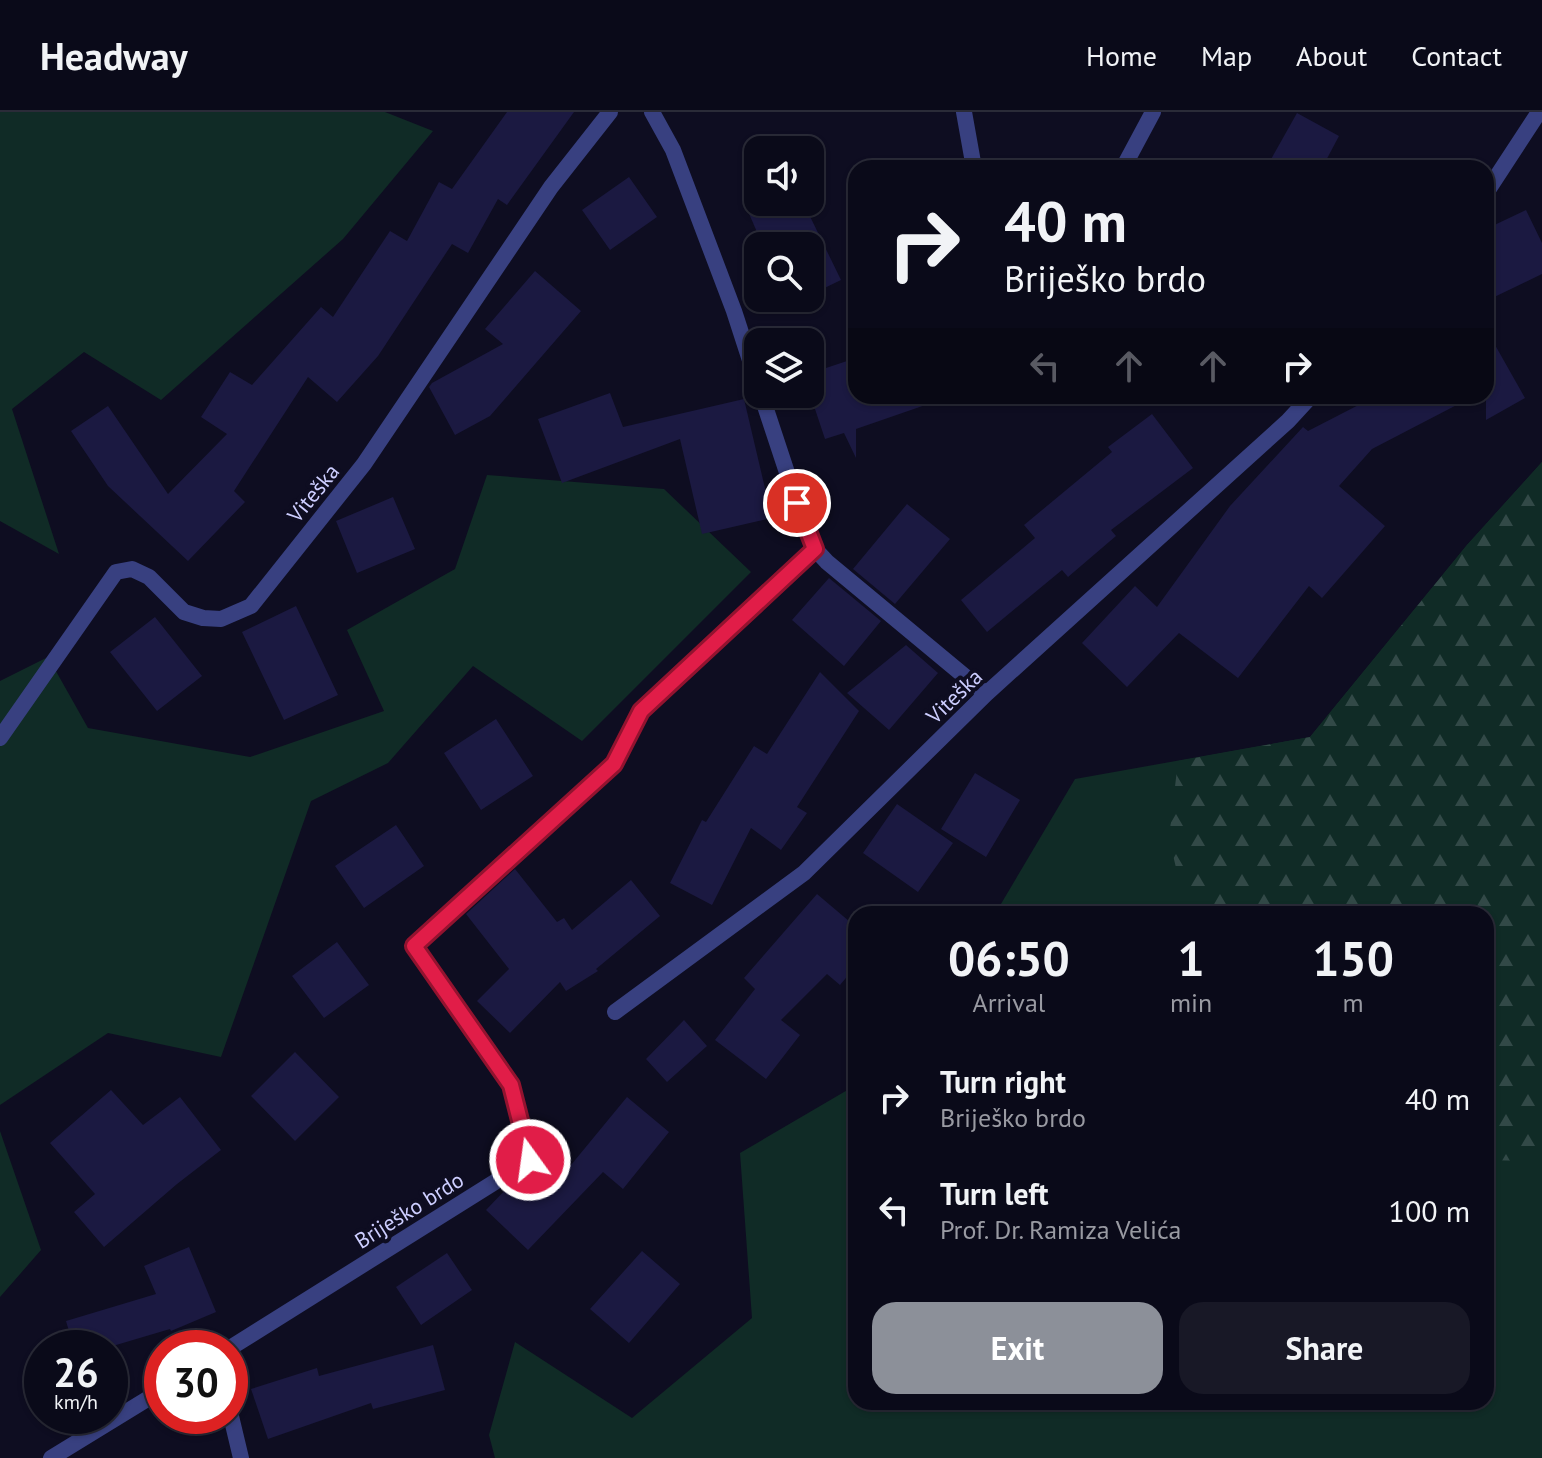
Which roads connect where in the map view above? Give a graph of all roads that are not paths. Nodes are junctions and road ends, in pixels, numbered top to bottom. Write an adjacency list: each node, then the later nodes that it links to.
1 (610, 112): 14 (street, Viteška)
2 (652, 112): 9 (street)
3 (964, 112): 6 (street)
4 (1153, 112): 7 (street)
5 (1539, 112): 8 (street)
6 (973, 160)
7 (1127, 160)
8 (1494, 181)
9 (744, 342)
10 (1304, 404): 13 (street, Viteška)
11 (766, 408): 12 (street)
12 (815, 549): 13 (street); 16 (street, Briješko brdo)
13 (986, 694): 15 (street, Viteška)
14 (0, 738)
15 (615, 1012)
16 (248, 1337)
17 (144, 1401): 19 (street)
18 (235, 1434): 20 (street)
19 (51, 1458)
20 (241, 1458)

